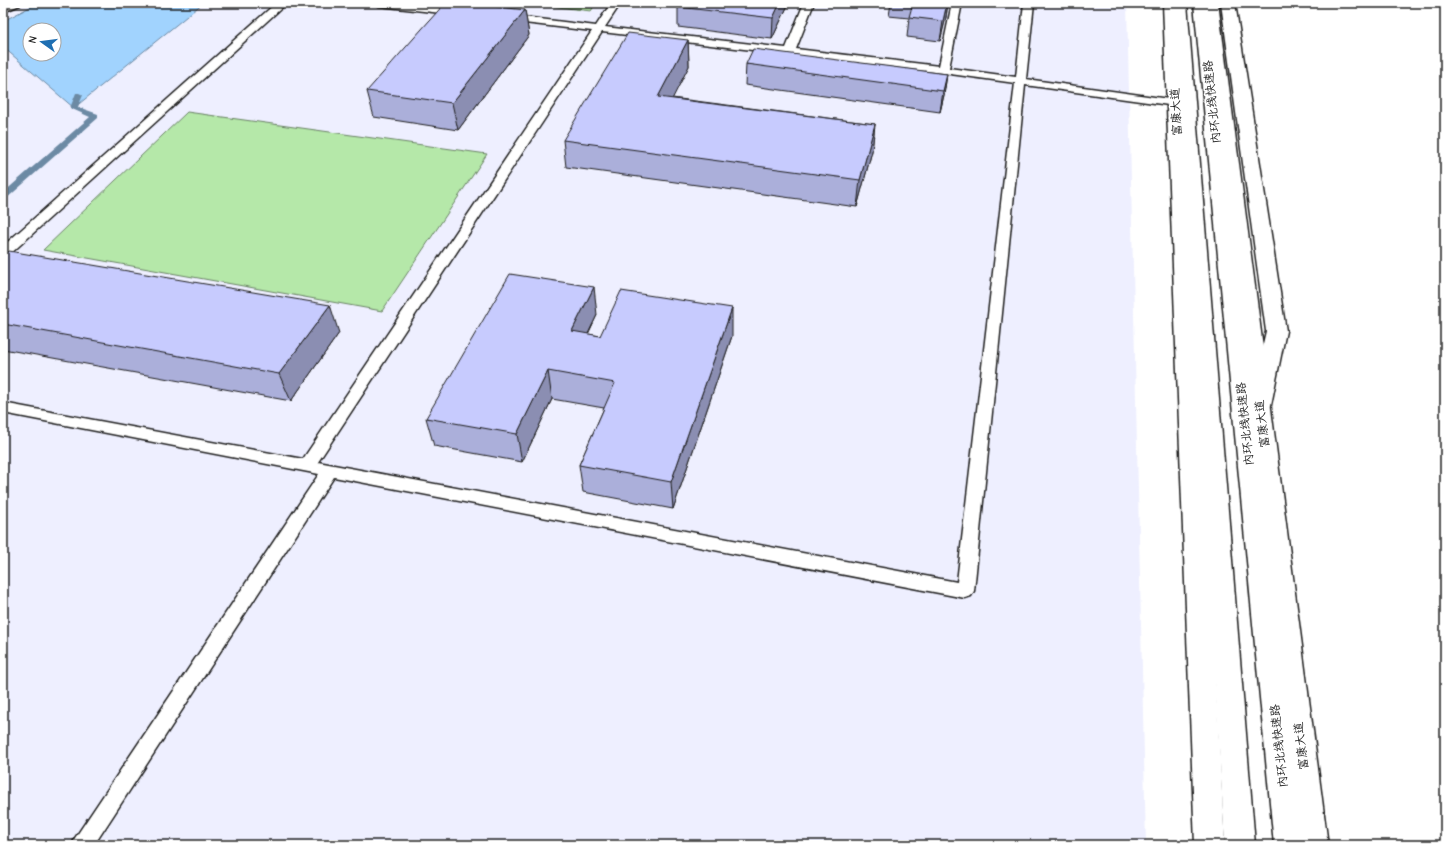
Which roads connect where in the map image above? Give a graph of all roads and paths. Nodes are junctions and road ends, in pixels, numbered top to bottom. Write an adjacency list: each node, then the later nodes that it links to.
1 (17, 3): 13 (lane)
2 (282, 3): 21 (lane)
3 (378, 3): 14 (lane)
4 (616, 3): 16 (lane)
5 (810, 3): 17 (lane)
6 (957, 3): 18 (lane)
7 (1029, 3): 19 (lane)
8 (1170, 3): 20 (main road, 富康大道)
9 (1180, 3): 28 (main road, 内环北线快速路)
10 (1202, 3): 29 (main road, 内环北线快速路)
11 (1211, 3): 22 (main road, 富康大道)
12 (1228, 3): 22 (main road)
13 (3, 10)
14 (473, 14)
15 (497, 16): 16 (lane)
16 (599, 28): 17 (lane); 24 (lane)
17 (790, 52): 18 (lane)
18 (943, 70): 19 (lane)
19 (1020, 81): 20 (lane); 25 (lane)
20 (1176, 103): 27 (main road, 富康大道)
21 (3, 253)
22 (1260, 405): 30 (main road, 富康大道)
23 (3, 408): 24 (lane)
24 (307, 466): 25 (lane)
25 (330, 470): 26 (lane)
26 (82, 845)
27 (1210, 845)
28 (1240, 845)
29 (1289, 845)
30 (1313, 845)

